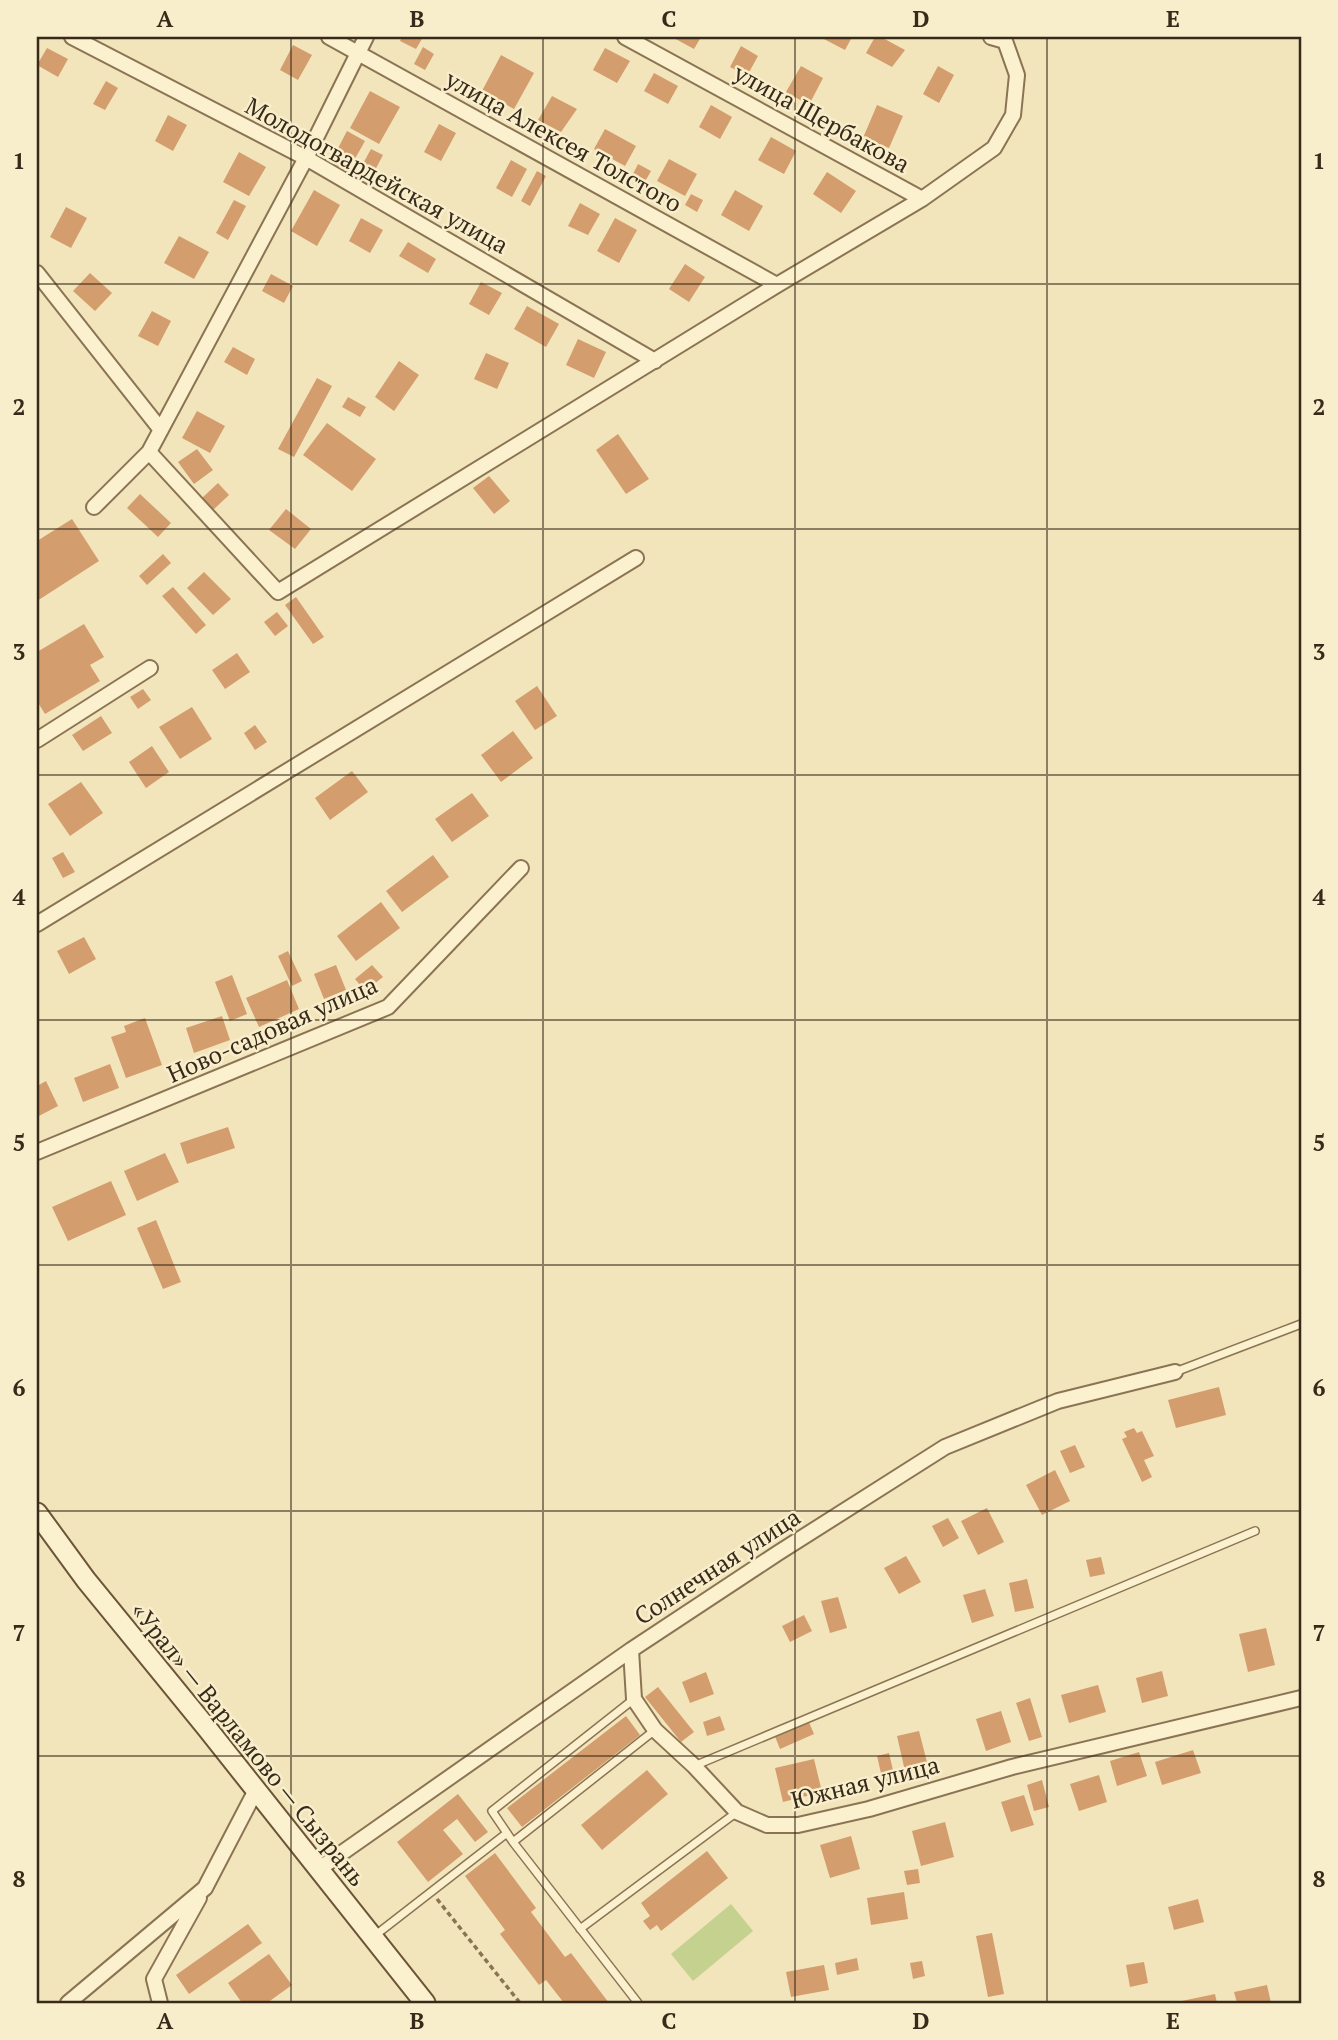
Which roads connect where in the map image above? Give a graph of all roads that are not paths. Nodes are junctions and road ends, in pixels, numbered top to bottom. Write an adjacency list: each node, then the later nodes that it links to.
1 (72, 37): 7 (street, Молодогвардейская улица)
2 (329, 37): 6 (street, улица Алексея Толстого)
3 (366, 37): 6 (street)
4 (625, 37): 8 (street, улица Щербакова)
5 (994, 38): 8 (street)
6 (358, 52): 7 (street); 10 (street, улица Алексея Толстого)
7 (306, 158): 11 (street, Молодогвардейская улица); 12 (street)
8 (922, 198): 10 (street)
9 (37, 273): 12 (street)
10 (777, 285): 11 (street)
11 (655, 361): 13 (street)
12 (160, 430): 13 (street)
13 (149, 452): 14 (street)
14 (94, 508)
15 (636, 558): 19 (street)
16 (150, 668): 17 (street)
17 (37, 740)
18 (521, 868): 20 (street, Ново-садовая улица)
19 (37, 924)
20 (37, 1152)
21 (1301, 1324): 22 (lane)
22 (1175, 1371): 25 (street, Солнечная улица)
23 (37, 1513): 30 (main road, «Урал» — Варламово — Сызрань)
24 (1255, 1531): 29 (lane)
25 (631, 1650): 27 (street); 34 (street, Солнечная улица)
26 (1301, 1698): 31 (street, Южная улица)
27 (634, 1699): 28 (street, Южная улица); 32 (lane)
28 (655, 1730): 29 (street, Южная улица); 33 (lane)
29 (694, 1766): 31 (street, Южная улица)
30 (256, 1790): 34 (main road, «Урал» — Варламово — Сызрань); 35 (street)
31 (737, 1812): 36 (lane)
32 (507, 1833): 33 (lane); 37 (lane)
33 (513, 1842): 36 (lane)
34 (319, 1869): 37 (main road, «Урал» — Варламово — Сызрань)
35 (205, 1888): 38 (street); 39 (street)
36 (580, 1929): 41 (lane)
37 (373, 1937): 40 (main road, «Урал» — Варламово — Сызрань)
38 (68, 2003)
39 (160, 2003)
40 (425, 2003)
41 (638, 2003)

